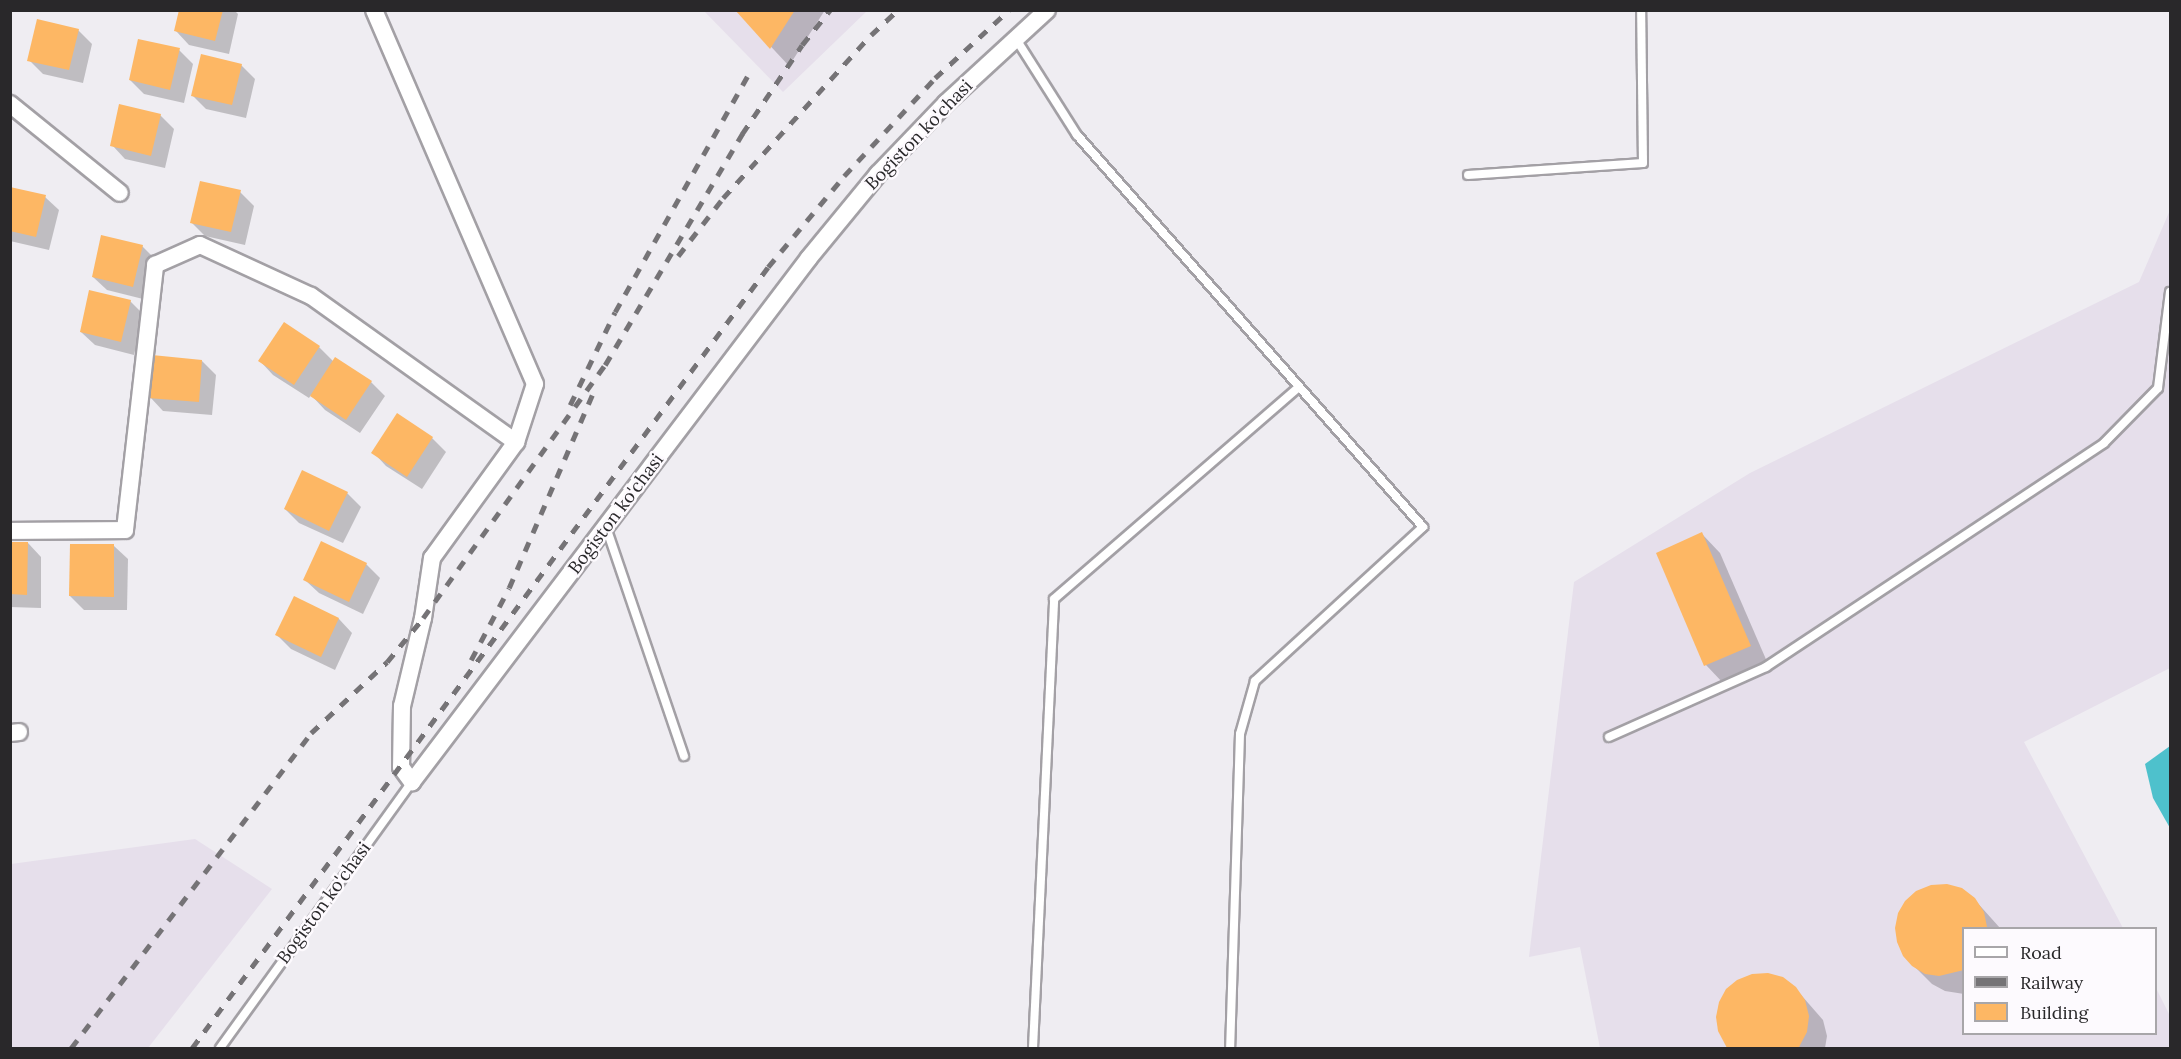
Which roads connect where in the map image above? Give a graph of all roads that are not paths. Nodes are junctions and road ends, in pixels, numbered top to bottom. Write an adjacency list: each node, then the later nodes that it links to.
1 (374, 10): 10 (street)
2 (1047, 10): 4 (street, Bogiston ko'chasi)
3 (1641, 10): 6 (lane)
4 (1016, 39): 9 (lane); 11 (street, Bogiston ko'chasi)
5 (10, 104): 7 (street)
6 (1468, 175)
7 (120, 193)
8 (2170, 292): 13 (lane)
9 (1298, 387): 17 (lane); 18 (lane)
10 (516, 442): 12 (street); 15 (street)
11 (606, 527): 14 (lane); 15 (street, Bogiston ko'chasi)
12 (10, 531)
13 (1609, 737)
14 (684, 756)
15 (412, 782): 16 (lane, Bogiston ko'chasi)
16 (220, 1048)
17 (1033, 1048)
18 (1230, 1048)

